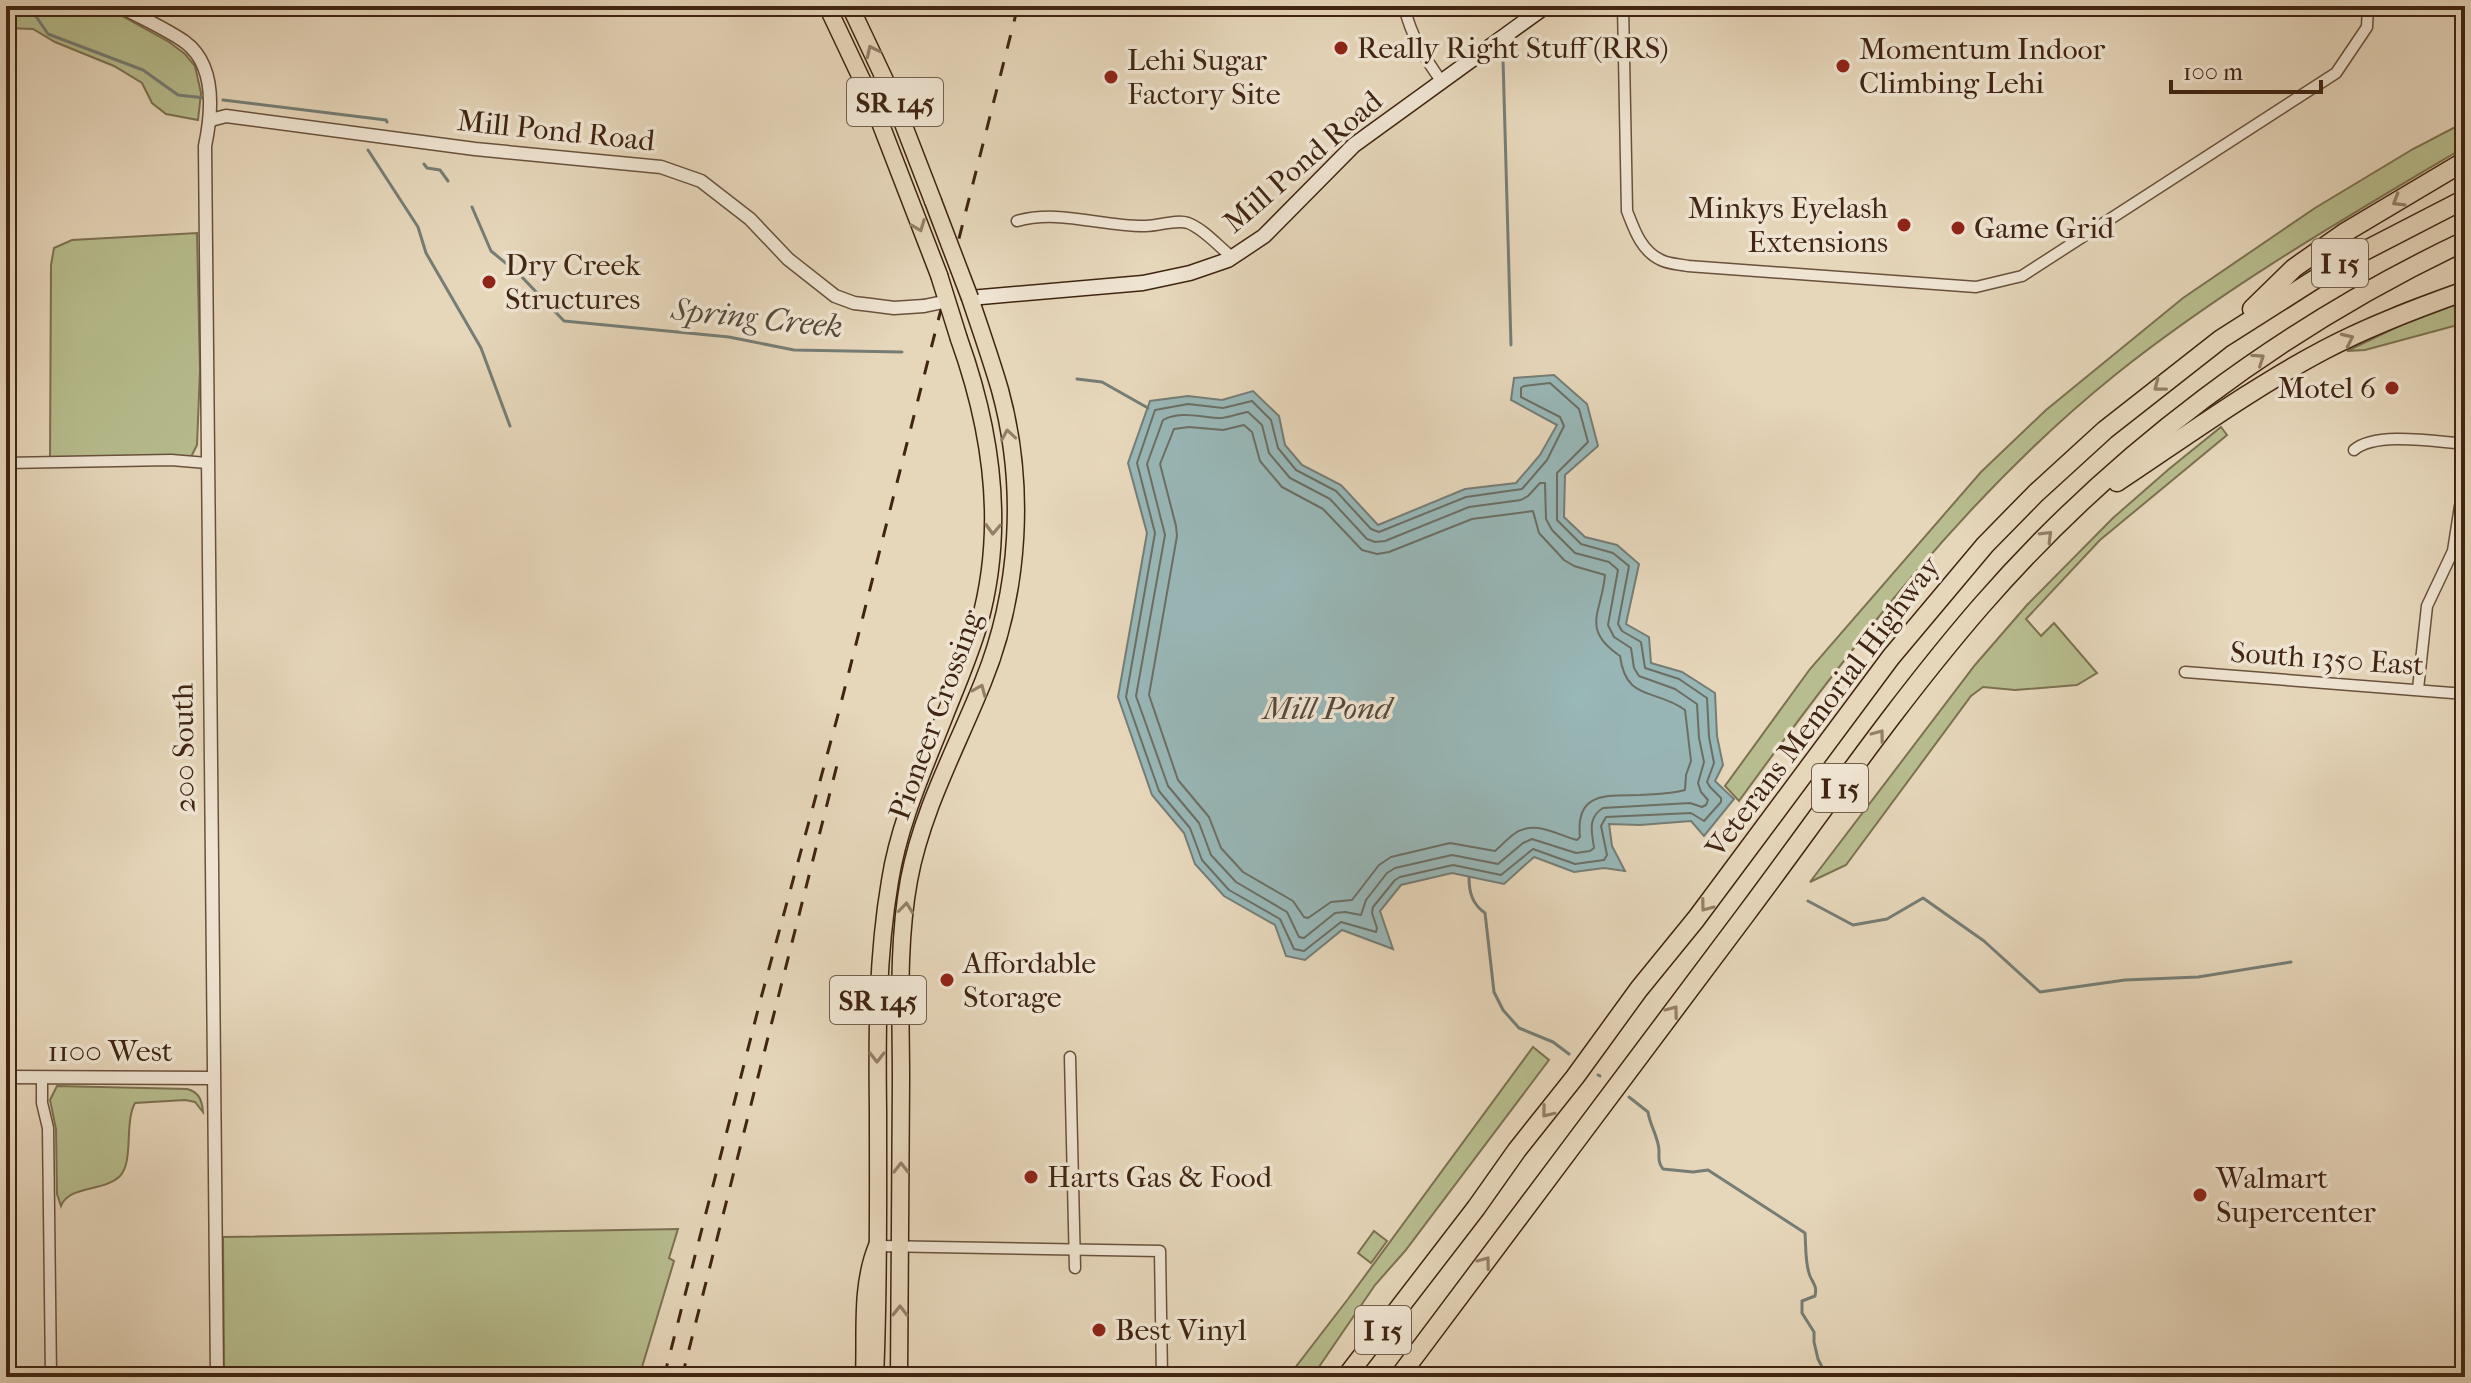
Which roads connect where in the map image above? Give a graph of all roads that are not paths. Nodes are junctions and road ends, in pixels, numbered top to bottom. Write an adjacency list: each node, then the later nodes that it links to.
1 (120, 6): 8 (street, 200 South)
2 (827, 6): 18 (highway, Pioneer Crossing / SR 145, one-way to 18, bridge)
3 (850, 6): 17 (highway, Pioneer Crossing / SR 145, one-way to 3, bridge)
4 (1404, 6): 9 (street)
5 (1546, 6): 9 (main road, Mill Pond Road)
6 (1623, 6): 7 (street)
7 (2368, 6)
8 (141, 11): 10 (street, 200 South)
9 (1442, 82): 15 (main road, Mill Pond Road)
10 (211, 120): 18 (street, Mill Pond Road, bridge); 23 (street, 200 South)
11 (2465, 161): 19 (highway, one-way to 19)
12 (2465, 199): 19 (highway, Veterans Memorial Highway / I 15)
13 (1017, 221): 15 (street)
14 (2465, 241): 25 (highway, Veterans Memorial Highway / I 15, one-way to 14)
15 (1232, 257): 17 (main road, Mill Pond Road)
16 (2465, 291): 25 (highway, one-way to 16)
17 (970, 298): 34 (highway, Pioneer Crossing / SR 145, one-way to 17)
18 (948, 301): 33 (highway, Pioneer Crossing / SR 145, one-way to 33, bridge)
19 (2221, 339): 43 (highway, Veterans Memorial Highway / I 15, one-way to 43)
20 (2465, 444): 21 (street)
21 (2354, 450)
22 (6, 463): 23 (street)
23 (207, 463): 32 (street, 200 South)
24 (2465, 489): 27 (street)
25 (2068, 515): 44 (highway, Veterans Memorial Highway / I 15, one-way to 25)
26 (2185, 672): 27 (street, South 1350 East)
27 (2418, 689): 28 (street, South 1350 East)
28 (2465, 694)
29 (1070, 1057): 35 (street)
30 (6, 1077): 31 (street, 1100 West)
31 (42, 1077): 32 (street, 1100 West); 37 (street)
32 (213, 1078): 38 (street, 200 South)
33 (878, 1246): 34 (street); 39 (highway); 40 (highway, Pioneer Crossing / SR 145)
34 (901, 1246): 35 (street); 41 (highway, Pioneer Crossing / SR 145, one-way to 34)
35 (1076, 1250): 36 (street); 42 (street)
36 (1075, 1268)
37 (51, 1377)
38 (217, 1377)
39 (865, 1377)
40 (875, 1377)
41 (899, 1377)
42 (1162, 1377)
43 (1346, 1377)
44 (1402, 1377)

